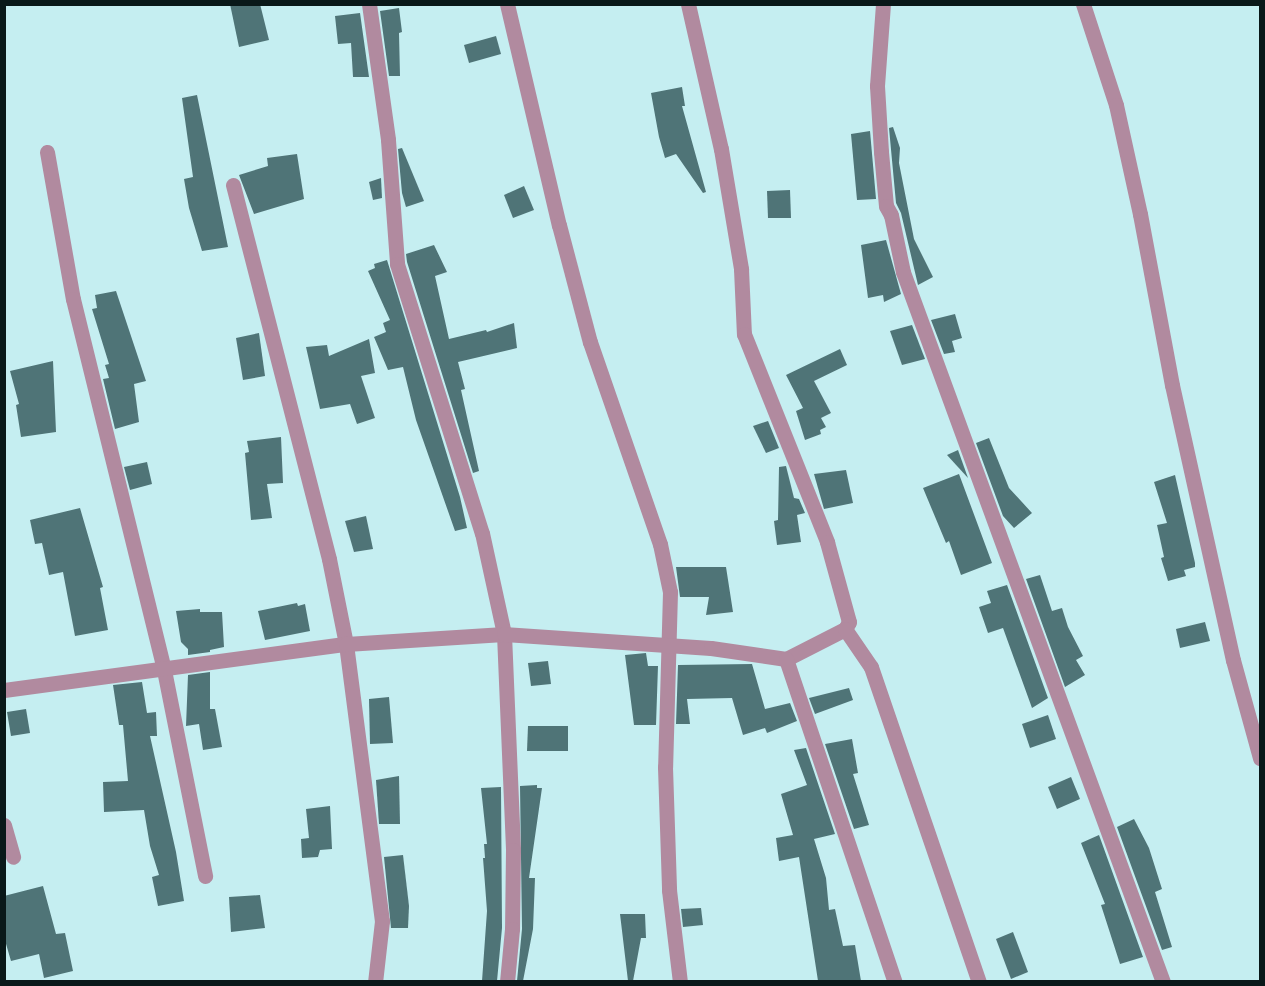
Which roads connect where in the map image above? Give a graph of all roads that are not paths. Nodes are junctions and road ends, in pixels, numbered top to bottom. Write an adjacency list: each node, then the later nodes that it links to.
1 (369, 4): 9 (street)
2 (507, 4): 11 (street)
3 (688, 4): 8 (street)
4 (883, 4): 24 (street)
5 (1083, 4): 15 (street)
6 (46, 152): 13 (street)
7 (232, 185): 10 (street)
8 (845, 629): 12 (street); 23 (street)
9 (504, 634): 10 (street); 11 (street); 20 (street)
10 (346, 644): 13 (street); 19 (street)
11 (670, 646): 12 (street); 21 (street)
12 (786, 659): 22 (street)
13 (164, 670): 14 (street); 18 (street)
14 (4, 690)
15 (1260, 758)
16 (4, 825): 17 (street)
17 (13, 857)
18 (205, 876)
19 (375, 981)
20 (507, 981)
21 (680, 981)
22 (895, 981)
23 (979, 981)
24 (1163, 981)

